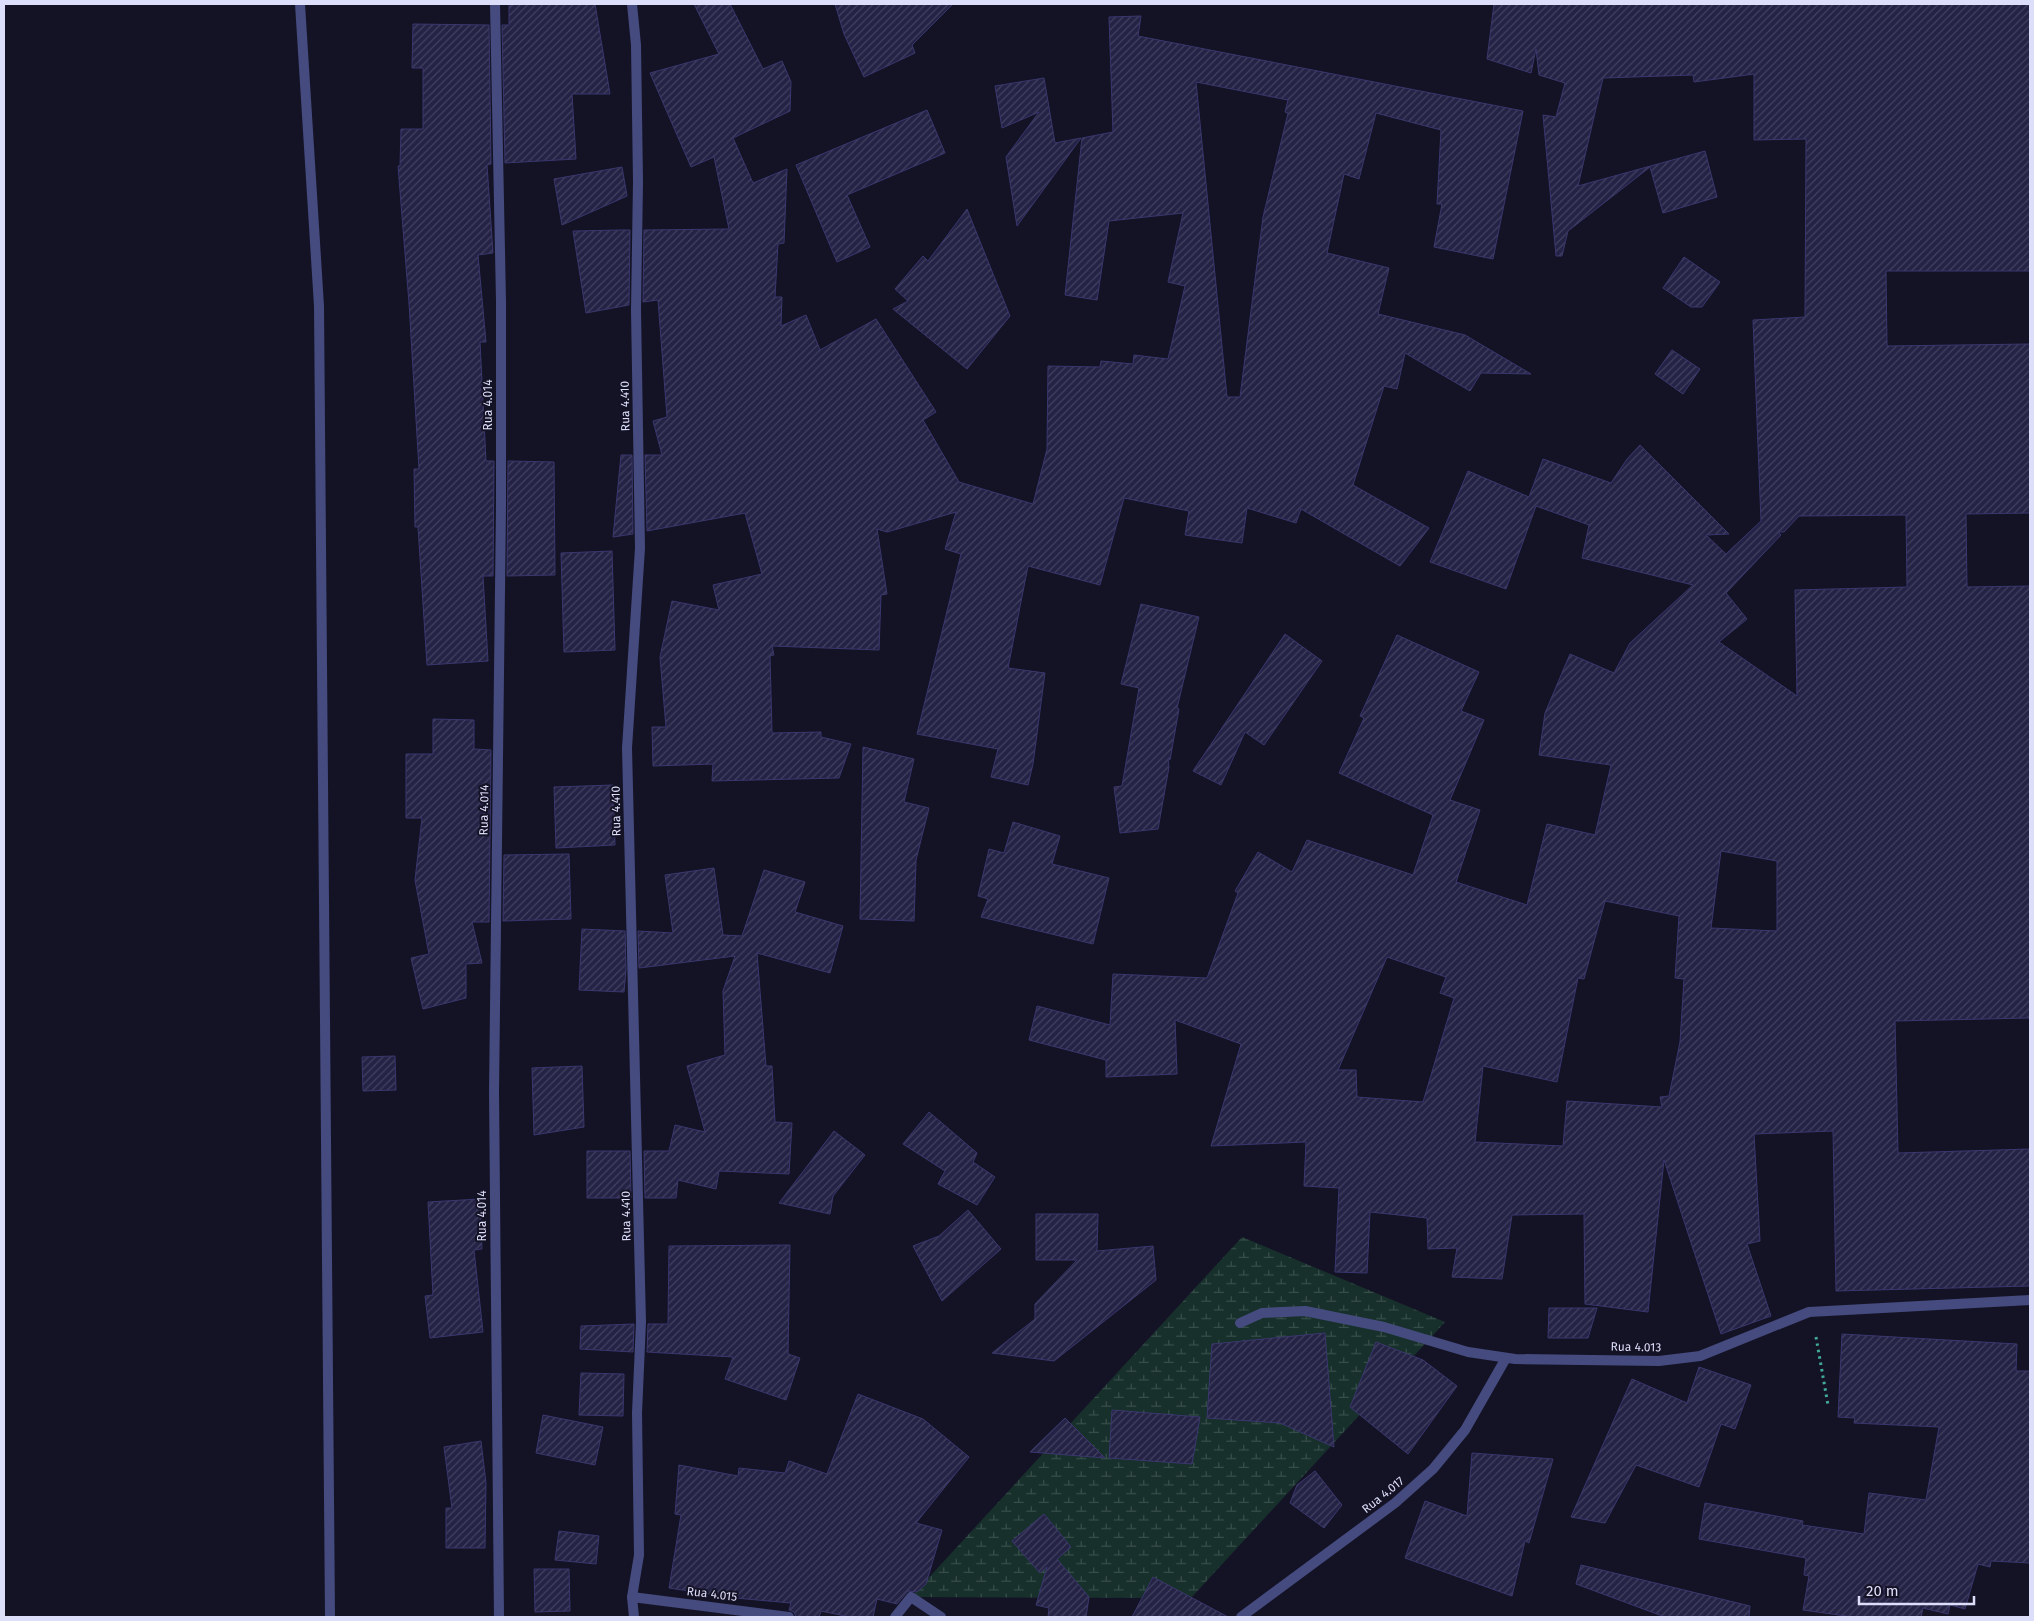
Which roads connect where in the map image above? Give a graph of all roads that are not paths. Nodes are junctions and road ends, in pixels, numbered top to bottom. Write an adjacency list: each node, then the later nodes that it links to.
1 (300, 4): 8 (street)
2 (495, 4): 9 (street, Rua 4.014)
3 (632, 4): 7 (street, Rua 4.410)
4 (2030, 1300): 6 (street, Rua 4.013)
5 (1240, 1324): 6 (street, Rua 4.013)
6 (1506, 1358): 14 (street, Rua 4.017)
7 (632, 1597): 10 (street, Rua 4.410); 11 (street, Rua 4.015)
8 (330, 1617)
9 (499, 1617)
10 (634, 1617)
11 (789, 1617)
12 (895, 1617): 13 (street)
13 (941, 1617)
14 (1241, 1617)

